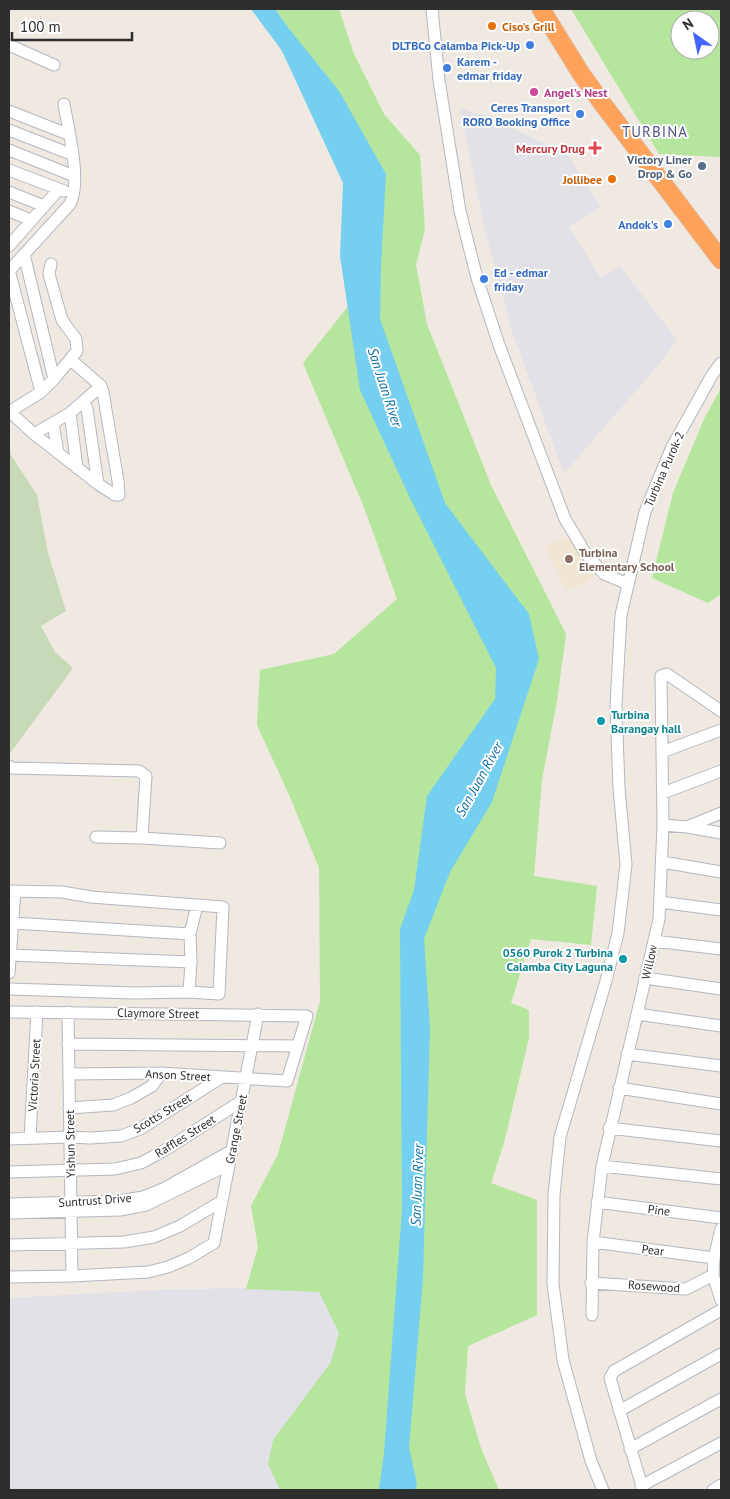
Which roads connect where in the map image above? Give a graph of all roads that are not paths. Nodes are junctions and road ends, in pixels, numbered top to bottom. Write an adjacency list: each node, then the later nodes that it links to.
1 (432, 9): 38 (street)
2 (541, 9): 22 (highway)
3 (9, 44): 4 (street)
4 (54, 65)
5 (64, 104): 8 (street)
6 (9, 111): 8 (street)
7 (9, 130): 10 (street)
8 (70, 135): 10 (street)
9 (9, 150): 12 (street)
10 (73, 155): 12 (street)
11 (9, 170): 13 (street)
12 (74, 176): 15 (street)
13 (59, 189): 15 (street); 16 (street)
14 (9, 192): 16 (street)
15 (75, 196): 21 (street)
16 (44, 206): 18 (street)
17 (9, 211): 18 (street)
18 (31, 220): 19 (street)
19 (13, 234): 20 (street)
20 (9, 246)
21 (24, 254): 24 (street); 27 (street)
22 (721, 260)
23 (51, 264): 25 (street)
24 (9, 270): 29 (street)
25 (71, 360): 27 (street); 28 (street)
26 (721, 363): 38 (street, Turbina Purok-2)
27 (54, 379): 29 (street)
28 (101, 386): 30 (street); 37 (street)
29 (41, 392): 31 (street)
30 (84, 402): 32 (street); 37 (street)
31 (9, 412): 34 (street)
32 (70, 414): 33 (street); 36 (street)
33 (53, 423): 34 (street); 35 (street)
34 (34, 434): 35 (street)
35 (58, 453): 36 (street)
36 (77, 468): 37 (street)
37 (98, 484)
38 (628, 584): 123 (street, Turbina Purok-2)
39 (721, 711): 41 (street, Willow)
40 (721, 730): 41 (street)
41 (662, 752): 44 (street, Willow)
42 (9, 766): 50 (street)
43 (721, 771): 44 (street)
44 (663, 793): 46 (street, Willow)
45 (721, 813): 47 (street)
46 (663, 825): 47 (street); 52 (street, Willow)
47 (686, 827): 48 (street)
48 (721, 833)
49 (96, 837): 50 (street)
50 (142, 838): 51 (street)
51 (220, 843)
52 (662, 862): 53 (street); 55 (street, Willow)
53 (721, 872)
54 (12, 891): 56 (street); 58 (street)
55 (660, 902): 57 (street); 60 (street, Willow)
56 (197, 905): 59 (street); 68 (street)
57 (721, 910)
58 (13, 923): 59 (street); 62 (street)
59 (190, 934): 63 (street)
60 (654, 941): 61 (street); 65 (street, Willow)
61 (721, 949)
62 (10, 956): 63 (street); 64 (street)
63 (191, 962): 68 (street)
64 (9, 973)
65 (645, 978): 67 (street); 73 (street, Willow)
66 (9, 989): 68 (street)
67 (721, 989)
68 (189, 992)
69 (9, 1012): 70 (street, Claymore Street)
70 (37, 1012): 71 (street, Claymore Street); 90 (street, Victoria Street)
71 (68, 1012): 72 (street, Claymore Street); 75 (street, Yishun Street)
72 (258, 1014): 76 (street, Grange Street); 77 (street, Claymore Street)
73 (637, 1014): 74 (street); 78 (street, Willow)
74 (721, 1026)
75 (68, 1044): 76 (street); 81 (street, Yishun Street)
76 (253, 1046): 77 (street); 83 (street, Grange Street)
77 (298, 1046): 83 (street, Anson Street)
78 (627, 1054): 79 (street); 84 (street, Willow)
79 (721, 1066)
80 (162, 1073): 81 (street, Anson Street); 82 (street, Anson Street); 87 (street)
81 (69, 1074): 87 (street, Yishun Street)
82 (222, 1078): 83 (street, Anson Street); 89 (street, Scotts Street)
83 (246, 1079): 85 (street, Grange Street)
84 (619, 1088): 86 (street); 88 (street, Willow)
85 (240, 1102): 93 (street, Grange Street); 96 (street, Raffles Street)
86 (721, 1104)
87 (69, 1108): 89 (street, Yishun Street)
88 (609, 1128): 92 (street); 95 (street, Willow)
89 (70, 1137): 90 (street, Scotts Street); 96 (street, Yishun Street)
90 (30, 1138): 91 (street, Scotts Street)
91 (9, 1139)
92 (721, 1141)
93 (231, 1151): 94 (street, Grange Street); 102 (street, Suntrust Drive)
94 (228, 1164): 99 (street, Grange Street); 102 (street, Suntrust Drive)
95 (602, 1166): 98 (street); 100 (street, Willow)
96 (70, 1170): 97 (street, Raffles Street); 102 (street, Yishun Street)
97 (9, 1172)
98 (721, 1179)
99 (222, 1201): 107 (street); 110 (street, Grange Street)
100 (597, 1202): 104 (street, Pine); 106 (street, Willow)
101 (9, 1204): 102 (street, Suntrust Drive)
102 (70, 1207): 103 (street, Suntrust Drive); 107 (street, Yishun Street)
103 (9, 1213)
104 (721, 1218)
105 (721, 1229): 109 (street)
106 (593, 1242): 109 (street, Pear); 112 (street, Willow)
107 (71, 1244): 108 (street); 110 (street, Yishun Street)
108 (9, 1245)
109 (716, 1267): 112 (street, Rosewood); 113 (street)
110 (72, 1276): 111 (street)
111 (9, 1277)
112 (591, 1282): 115 (street, Willow)
113 (721, 1300)
114 (721, 1310): 118 (street)
115 (592, 1315)
116 (721, 1354): 118 (street)
117 (721, 1398): 120 (street)
118 (619, 1411): 120 (street)
119 (721, 1443): 122 (street)
120 (630, 1449): 122 (street)
121 (721, 1485): 124 (street)
122 (642, 1488)
123 (603, 1490)
124 (713, 1490)

